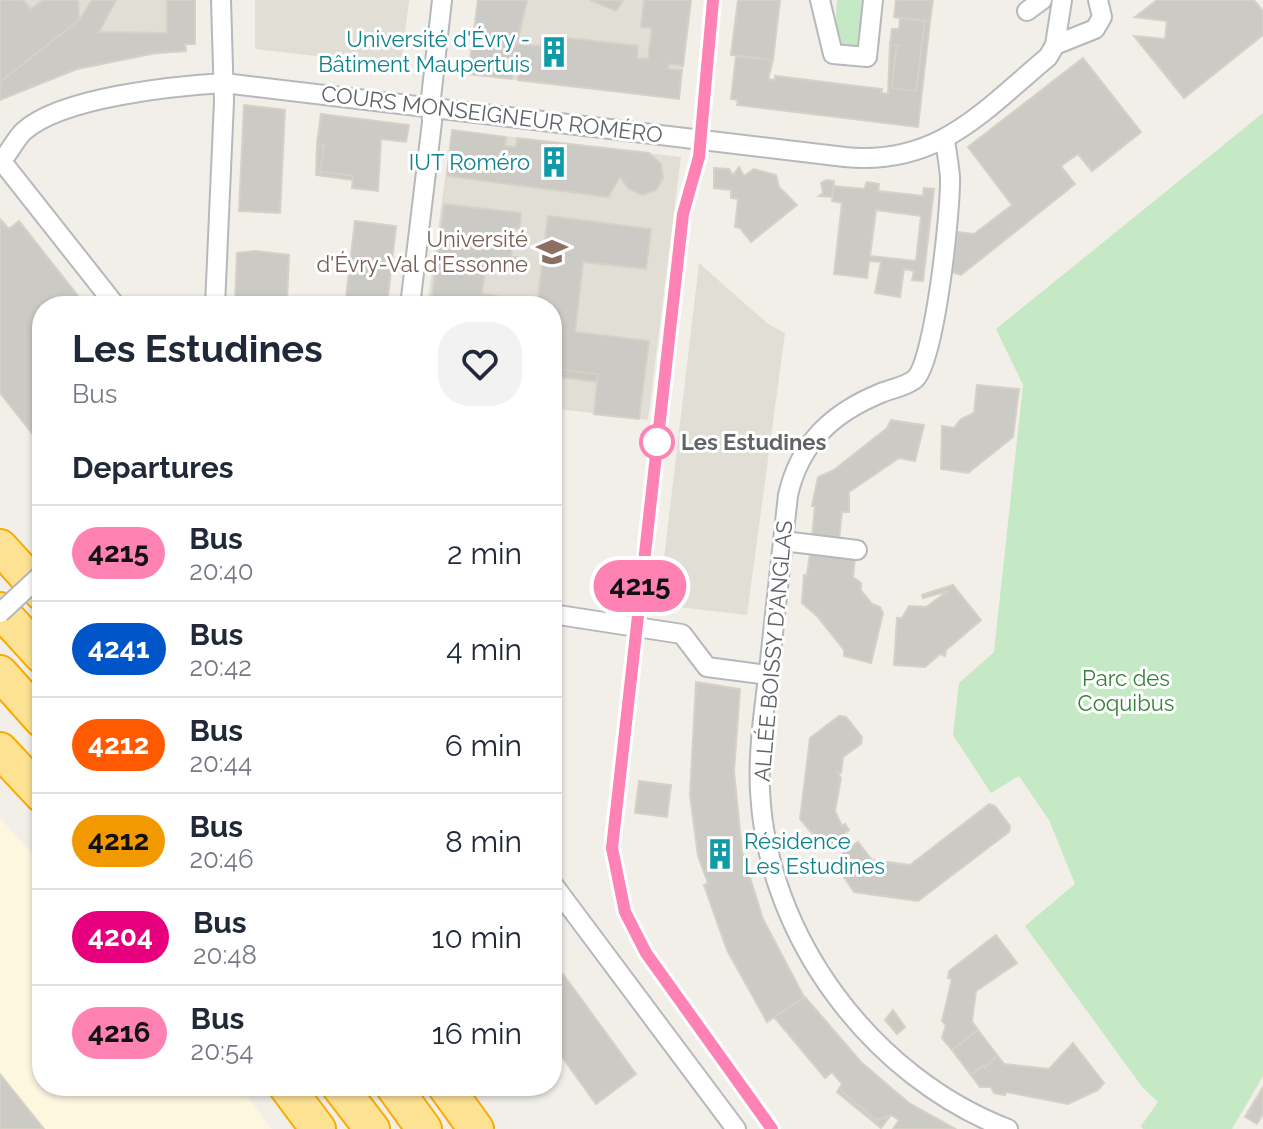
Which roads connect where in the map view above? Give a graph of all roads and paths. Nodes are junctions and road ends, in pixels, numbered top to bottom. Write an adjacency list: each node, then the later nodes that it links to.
1 (221, 0): 8 (street)
2 (442, 0): 9 (street)
3 (820, 0): 4 (street)
4 (873, 0)
5 (1062, 0): 7 (street, COURS MONSEIGNEUR ROMÉRO)
6 (1103, 1): 7 (street)
7 (1068, 29): 10 (street, COURS MONSEIGNEUR ROMÉRO)
8 (224, 83): 9 (street, COURS MONSEIGNEUR ROMÉRO); 11 (street, COURS MONSEIGNEUR ROMÉRO); 13 (street)
9 (432, 115): 10 (street, COURS MONSEIGNEUR ROMÉRO); 14 (street)
10 (945, 141): 15 (street, ALLÉE BOISSY D'ANGLAS)
11 (1, 160): 12 (street)
12 (108, 296)
13 (215, 296)
14 (411, 296)
15 (783, 541): 17 (street); 24 (street, ALLÉE BOISSY D'ANGLAS)
16 (0, 547): 18 (highway)
17 (857, 550)
18 (32, 582)
19 (32, 583): 20 (street, bridge)
20 (0, 612): 22 (highway)
21 (562, 616): 24 (street)
22 (32, 646)
23 (0, 673): 25 (highway)
24 (768, 675): 38 (street, ALLÉE BOISSY D'ANGLAS)
25 (32, 709)
26 (0, 750): 27 (highway)
27 (32, 784)
28 (562, 896): 37 (street)
29 (293, 1096): 33 (highway)
30 (347, 1096): 34 (highway)
31 (400, 1096): 35 (highway)
32 (452, 1096): 36 (highway)
33 (318, 1129)
34 (372, 1129)
35 (424, 1129)
36 (476, 1129)
37 (736, 1129)
38 (1008, 1129)

